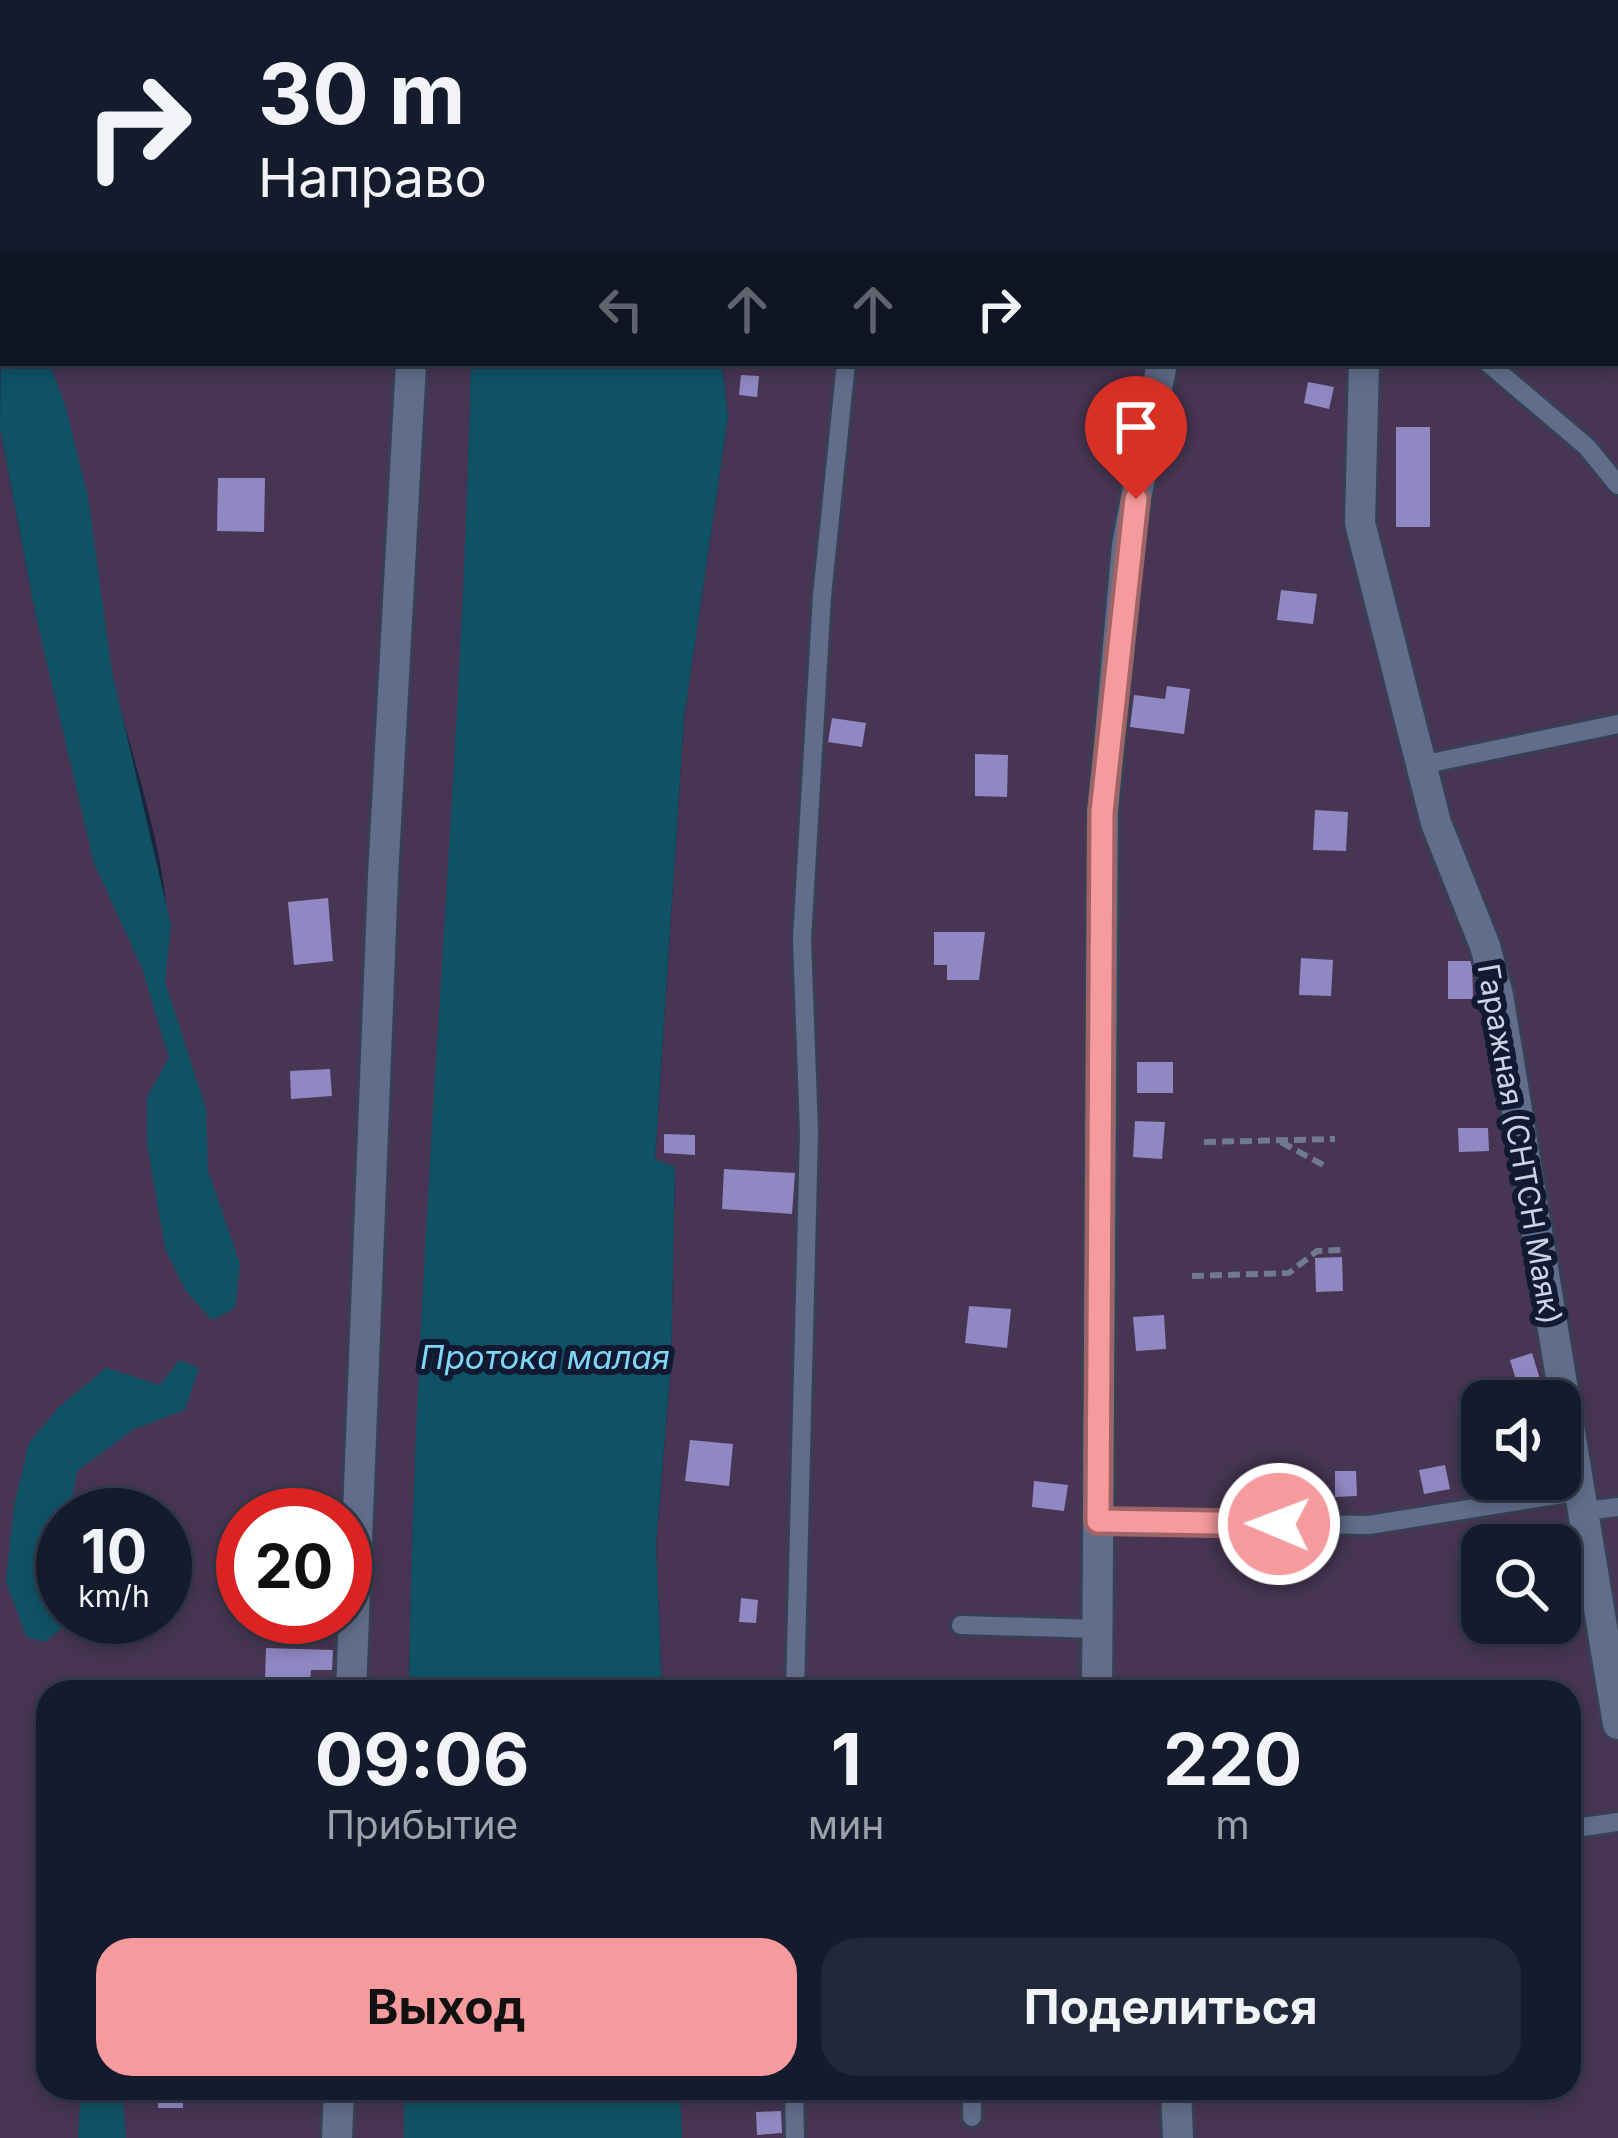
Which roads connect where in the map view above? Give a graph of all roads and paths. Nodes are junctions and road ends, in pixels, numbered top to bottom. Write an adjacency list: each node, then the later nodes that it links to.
1 (411, 366): 20 (street)
2 (846, 366): 21 (lane)
3 (1161, 366): 17 (street)
4 (1364, 366): 8 (street, Гаражная (СНТСН Маяк))
5 (1492, 366): 6 (lane)
6 (1618, 484)
7 (1618, 724): 8 (lane)
8 (1421, 764): 15 (street, Гаражная (СНТСН Маяк))
9 (1335, 1138): 10 (path)
10 (1277, 1140): 11 (path); 12 (path)
11 (1204, 1142)
12 (1325, 1166)
13 (1341, 1250): 14 (path)
14 (1192, 1276)
15 (1584, 1501): 16 (lane); 17 (lane); 23 (street, Гаражная (СНТСН Маяк))
16 (1618, 1508)
17 (1098, 1521): 19 (street)
18 (961, 1625): 19 (lane)
19 (1097, 1629): 22 (street)
20 (351, 1680)
21 (795, 1680)
22 (1097, 1680)
23 (1618, 1724)
24 (1618, 1822): 25 (lane)
25 (1581, 1827)
26 (338, 2100): 31 (street)
27 (794, 2100): 32 (lane)
28 (972, 2100): 30 (lane)
29 (1176, 2100): 33 (street)
30 (972, 2117)
31 (337, 2138)
32 (795, 2138)
33 (1178, 2138)

